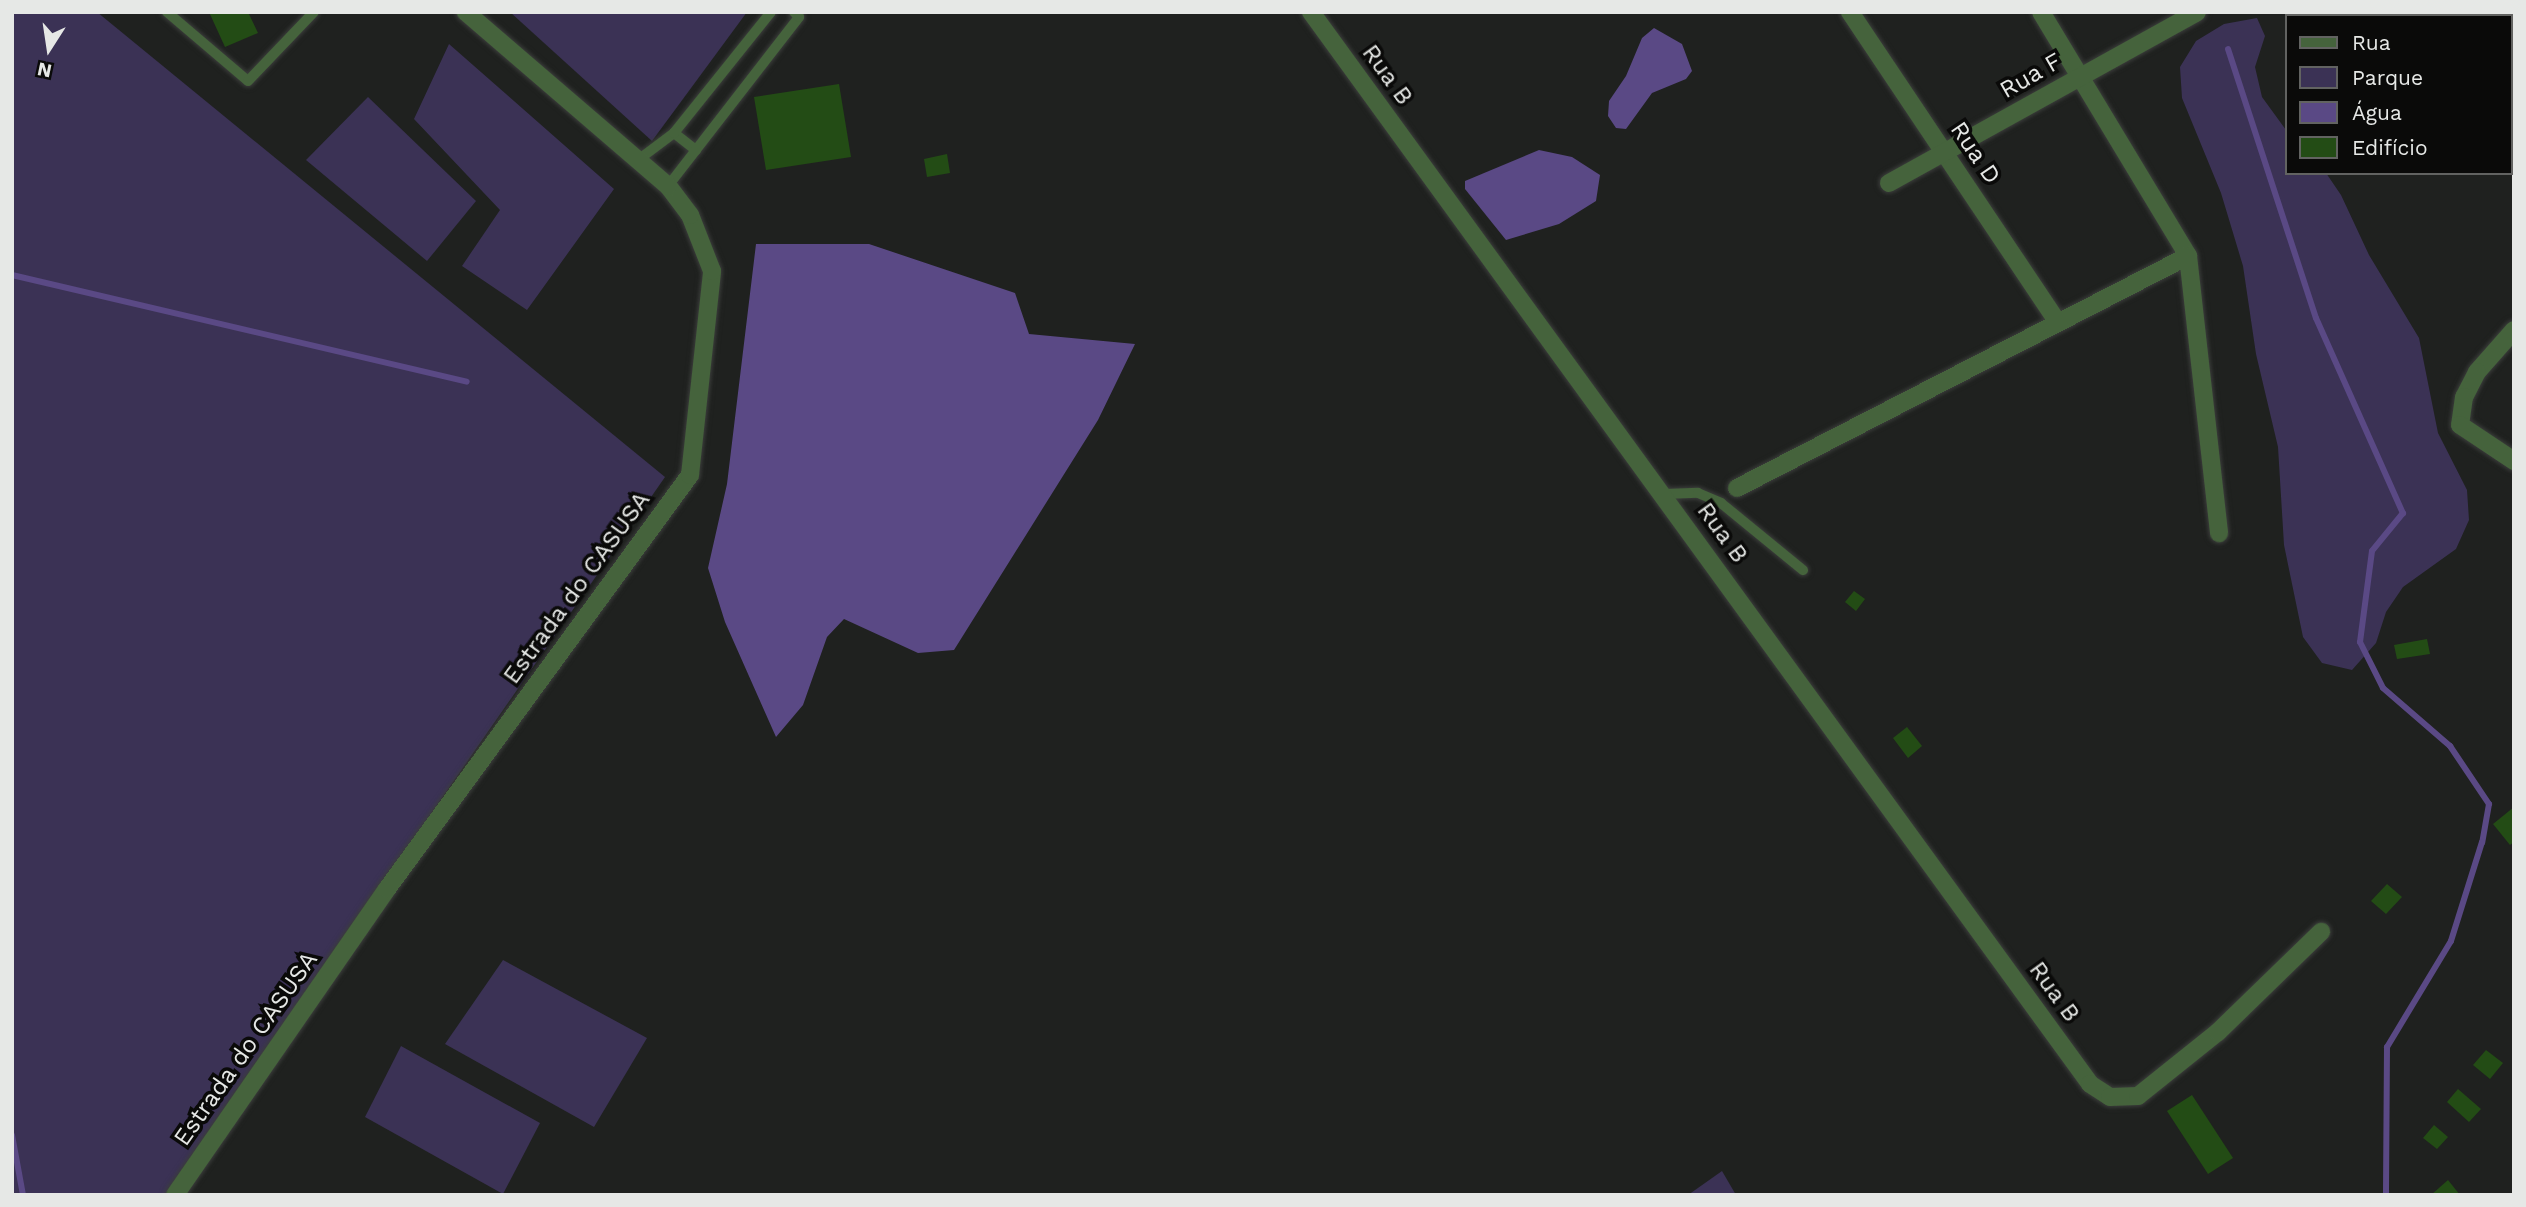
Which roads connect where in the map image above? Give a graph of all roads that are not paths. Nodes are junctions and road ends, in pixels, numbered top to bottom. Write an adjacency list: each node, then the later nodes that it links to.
1 (167, 12): 2 (lane)
2 (314, 12)
3 (466, 12): 14 (street, Estrada do CASUSA)
4 (771, 12): 11 (lane)
5 (794, 12): 12 (lane)
6 (1311, 12): 22 (street, Rua B)
7 (1850, 12): 13 (street, Rua D)
8 (2041, 12): 10 (street)
9 (2197, 12): 10 (street, Rua F)
10 (2080, 76): 13 (street, Rua F); 17 (street)
11 (674, 133): 12 (lane); 14 (lane)
12 (696, 150): 16 (lane)
13 (1945, 152): 15 (street, Rua F); 18 (street, Rua D)
14 (638, 160): 16 (street, Estrada do CASUSA)
15 (1889, 183)
16 (668, 186): 26 (street, Estrada do CASUSA)
17 (2188, 257): 18 (street); 23 (street)
18 (2058, 323): 21 (street)
19 (2514, 330): 20 (street)
20 (2514, 461)
21 (1737, 488)
22 (1664, 494): 24 (lane); 25 (street, Rua B)
23 (2218, 533)
24 (1803, 570)
25 (2321, 932)
26 (175, 1195)

